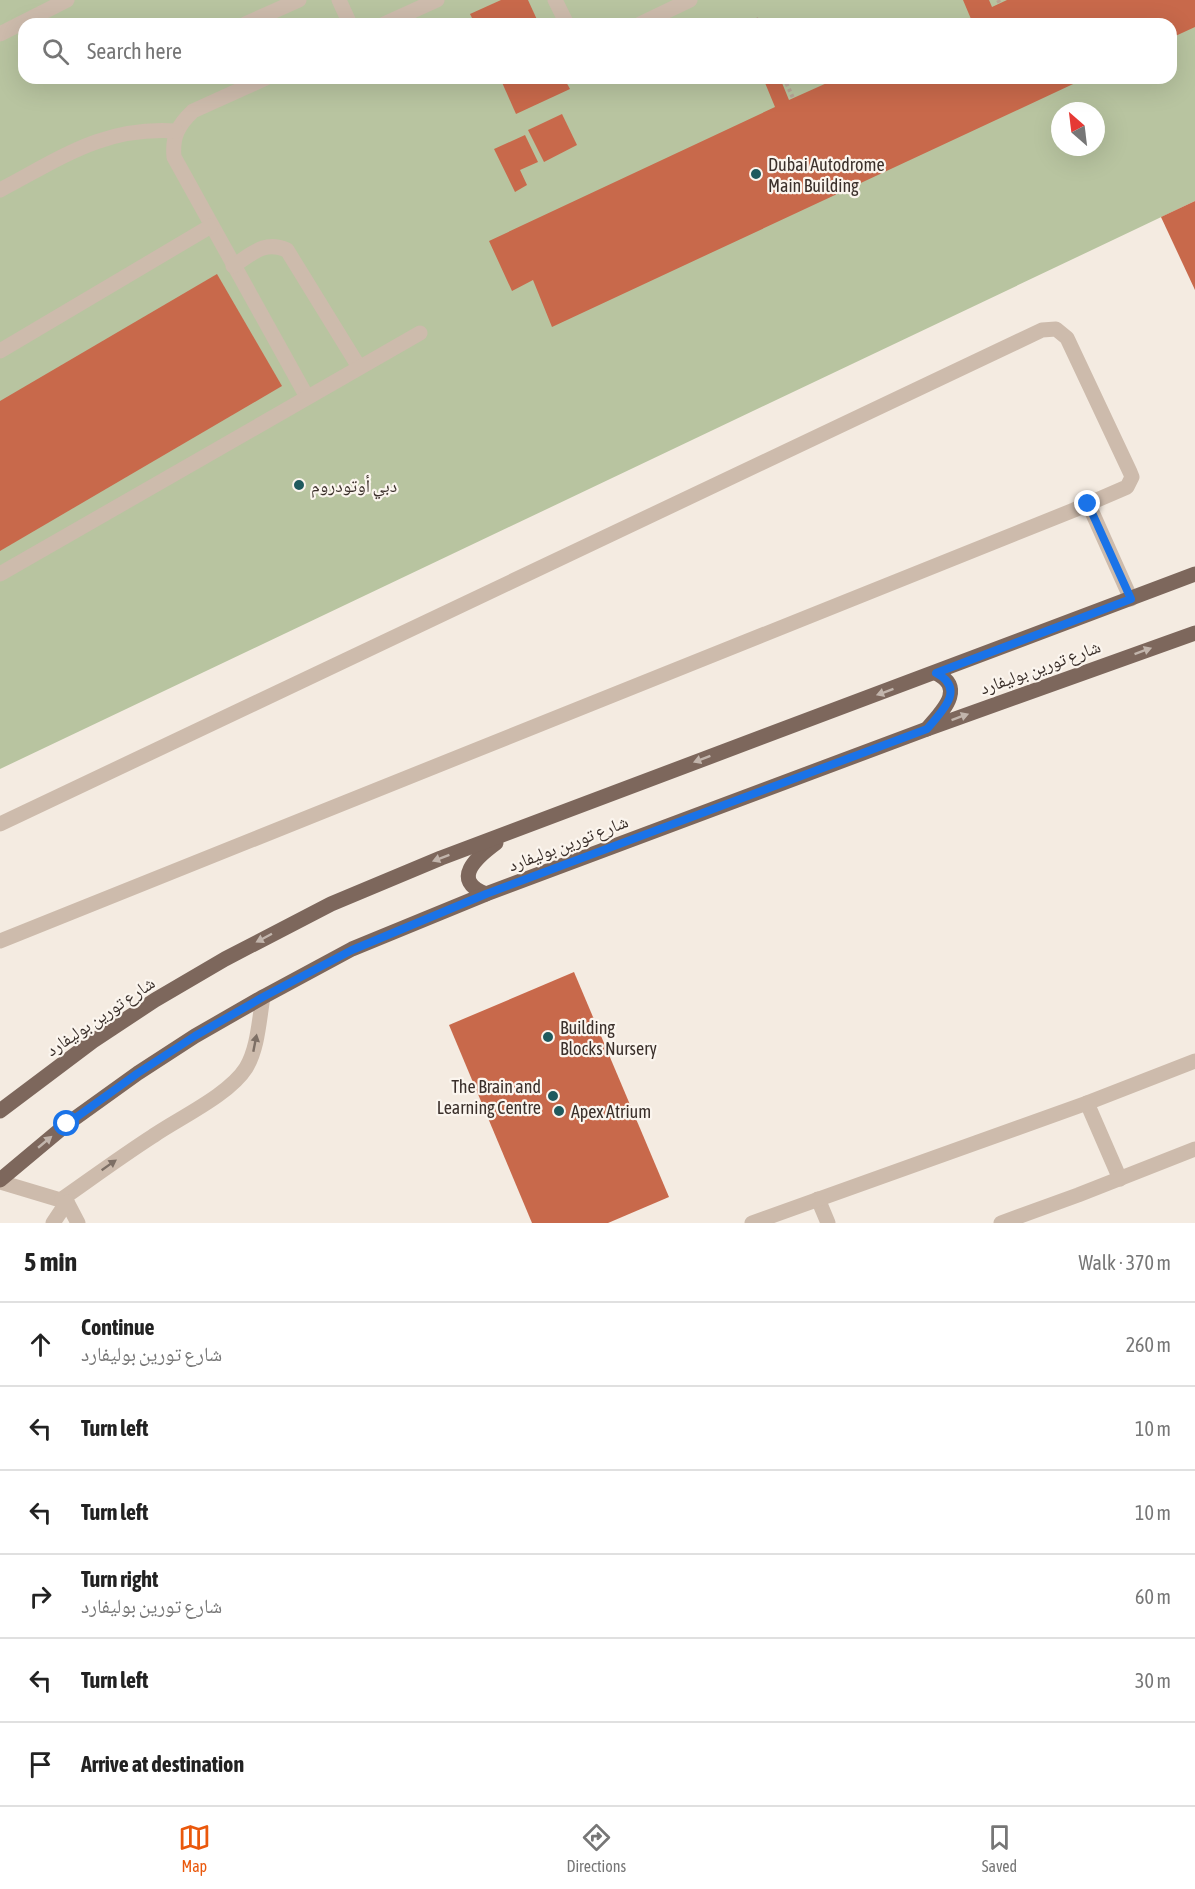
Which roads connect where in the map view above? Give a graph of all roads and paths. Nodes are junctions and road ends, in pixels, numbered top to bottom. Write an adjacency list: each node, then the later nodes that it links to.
1 (67, 0): 7 (lane)
2 (299, 0): 8 (lane)
3 (339, 0): 9 (lane)
4 (437, 0): 10 (lane)
5 (555, 0): 11 (lane)
6 (690, 0): 12 (lane)
7 (32, 18)
8 (258, 18)
9 (347, 18)
10 (397, 18)
11 (564, 18)
12 (652, 18)
13 (18, 25): 14 (lane)
14 (0, 34)
15 (253, 84): 18 (lane)
16 (787, 84): 17 (path)
17 (793, 98)
18 (176, 131): 19 (lane); 20 (lane)
19 (0, 190)
20 (211, 226): 21 (lane); 23 (lane)
21 (233, 266): 24 (lane); 25 (lane)
22 (420, 333): 24 (lane)
23 (0, 351)
24 (359, 367): 25 (lane)
25 (307, 397): 27 (lane)
26 (1088, 504): 29 (lane); 33 (lane); 36 (lane)
27 (0, 574)
28 (1195, 574): 29 (main road, شارع تورين بوليفارد)
29 (1131, 599): 31 (main road, شارع تورين بوليفارد)
30 (1195, 633): 32 (main road, شارع تورين بوليفارد, one-way to 30)
31 (936, 673): 32 (main road); 34 (main road, شارع تورين بوليفارد, one-way to 34)
32 (927, 729): 35 (main road, شارع تورين بوليفارد)
33 (0, 824)
34 (508, 834): 35 (main road); 40 (main road, شارع تورين بوليفارد, one-way to 40)
35 (486, 894): 37 (main road, شارع تورين بوليفارد)
36 (0, 941)
37 (263, 997): 43 (main road, شارع تورين بوليفارد, one-way to 37); 45 (lane, one-way to 37)
38 (1195, 1061): 39 (lane)
39 (1087, 1103): 42 (lane); 44 (lane)
40 (0, 1111)
41 (1195, 1149): 42 (lane)
42 (1120, 1179): 50 (lane)
43 (0, 1181): 45 (lane)
44 (818, 1199): 48 (lane); 49 (lane)
45 (64, 1200): 46 (lane); 47 (lane)
46 (53, 1223)
47 (78, 1223)
48 (752, 1223)
49 (828, 1223)
50 (1001, 1223)

